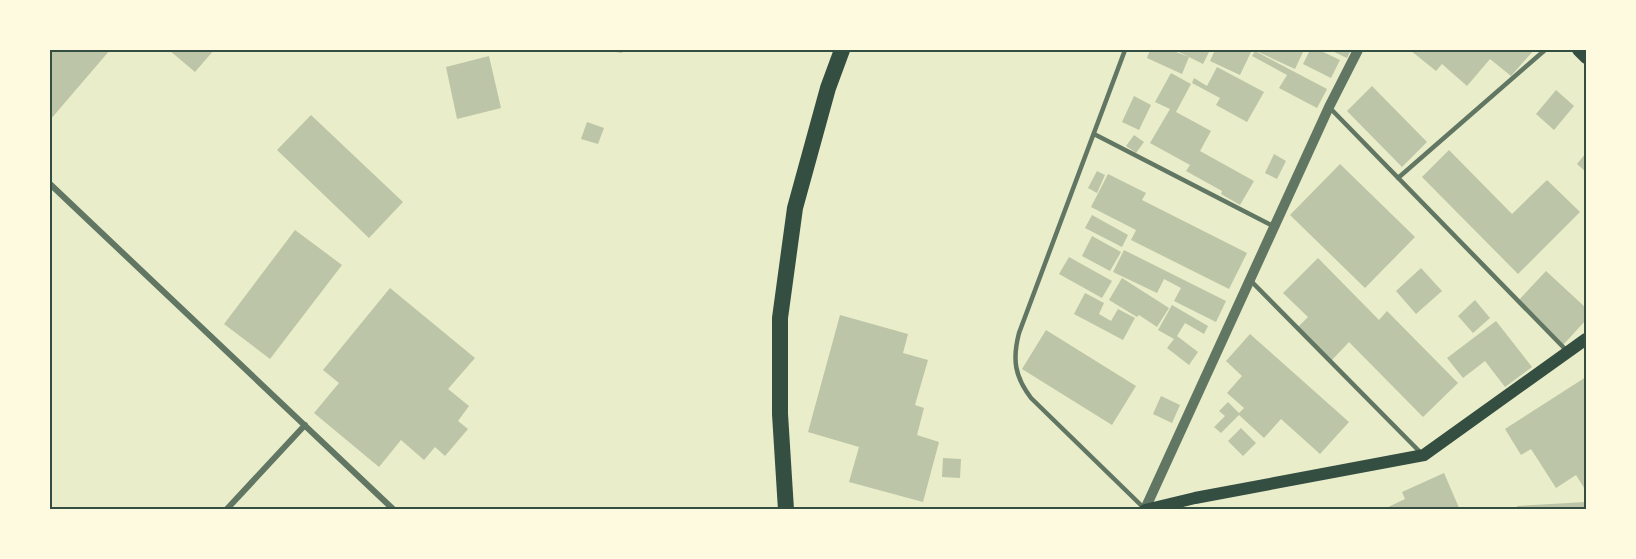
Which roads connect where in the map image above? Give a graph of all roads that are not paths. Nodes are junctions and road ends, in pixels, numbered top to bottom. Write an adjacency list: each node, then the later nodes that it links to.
1 (842, 50): 19 (highway)
2 (1125, 50): 8 (lane)
3 (1358, 50): 7 (street)
4 (1545, 50): 9 (lane)
5 (1578, 50): 6 (main road)
6 (1587, 58)
7 (1329, 107): 9 (lane); 11 (street)
8 (1094, 134): 11 (lane); 20 (lane)
9 (1398, 178): 14 (lane)
10 (50, 184): 15 (street)
11 (1274, 226): 12 (street)
12 (1250, 280): 16 (lane); 20 (street)
13 (1587, 339): 14 (main road)
14 (1568, 352): 16 (main road)
15 (305, 425): 17 (street); 18 (street)
16 (1424, 455): 20 (main road)
17 (226, 510)
18 (394, 510)
19 (786, 510)
20 (1145, 510)

